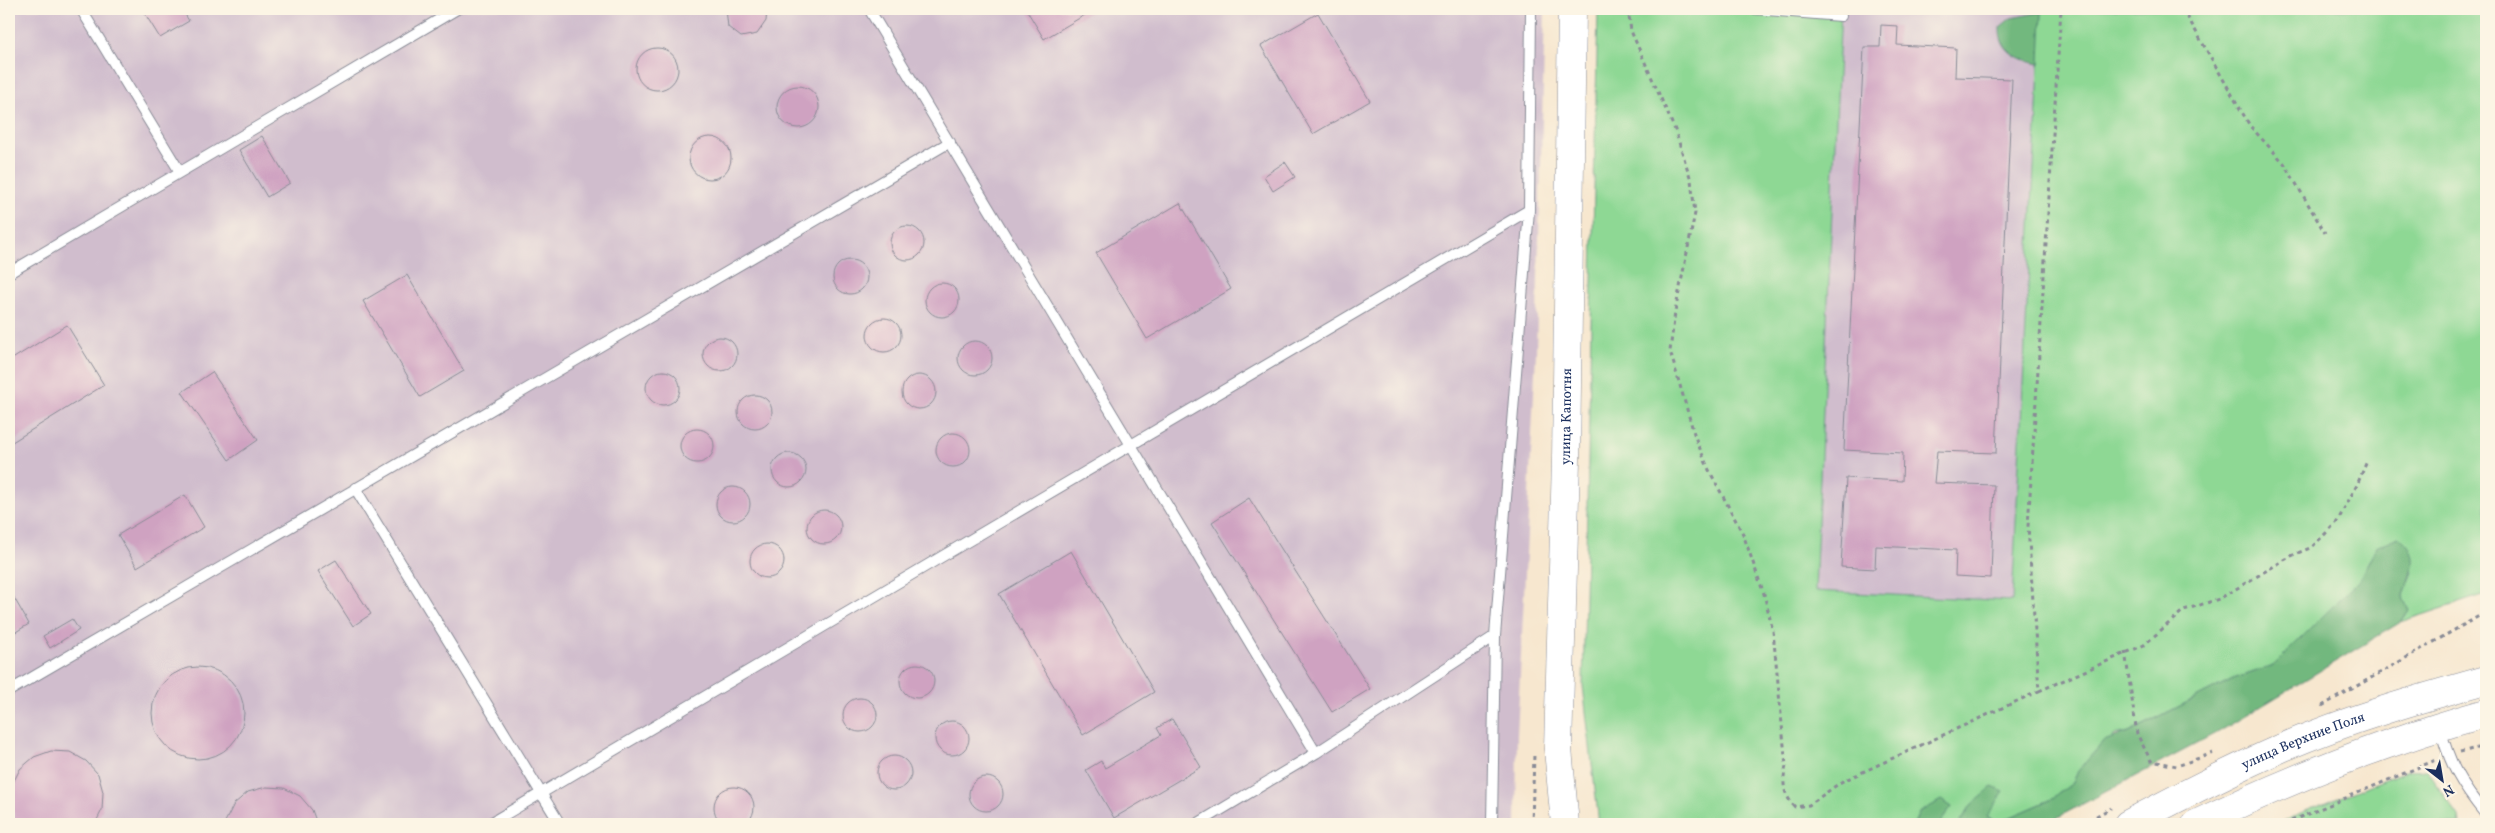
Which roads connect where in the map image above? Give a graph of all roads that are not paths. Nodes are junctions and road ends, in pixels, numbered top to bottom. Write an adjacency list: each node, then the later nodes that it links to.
1 (81, 9): 9 (lane)
2 (457, 9): 9 (lane)
3 (869, 9): 8 (lane)
4 (1531, 9): 10 (lane)
5 (1572, 9): 26 (main road, улица Капотня)
6 (1754, 9): 7 (lane)
7 (1840, 16)
8 (950, 142): 12 (lane); 13 (lane)
9 (180, 172): 11 (lane)
10 (1529, 210): 12 (lane); 14 (lane)
11 (9, 273)
12 (1132, 445): 19 (lane); 20 (lane)
13 (355, 488): 16 (lane); 20 (lane)
14 (1495, 636): 19 (lane); 25 (lane)
15 (2486, 680): 27 (main road, улица Верхние Поля)
16 (9, 691)
17 (2486, 713): 18 (main road)
18 (2440, 726): 21 (lane); 28 (main road)
19 (1316, 753): 24 (lane)
20 (542, 793): 22 (lane); 23 (lane)
21 (2486, 815)
22 (489, 824)
23 (560, 824)
24 (1197, 824)
25 (1492, 824)
26 (1565, 824)
27 (2128, 824)
28 (2196, 824)

